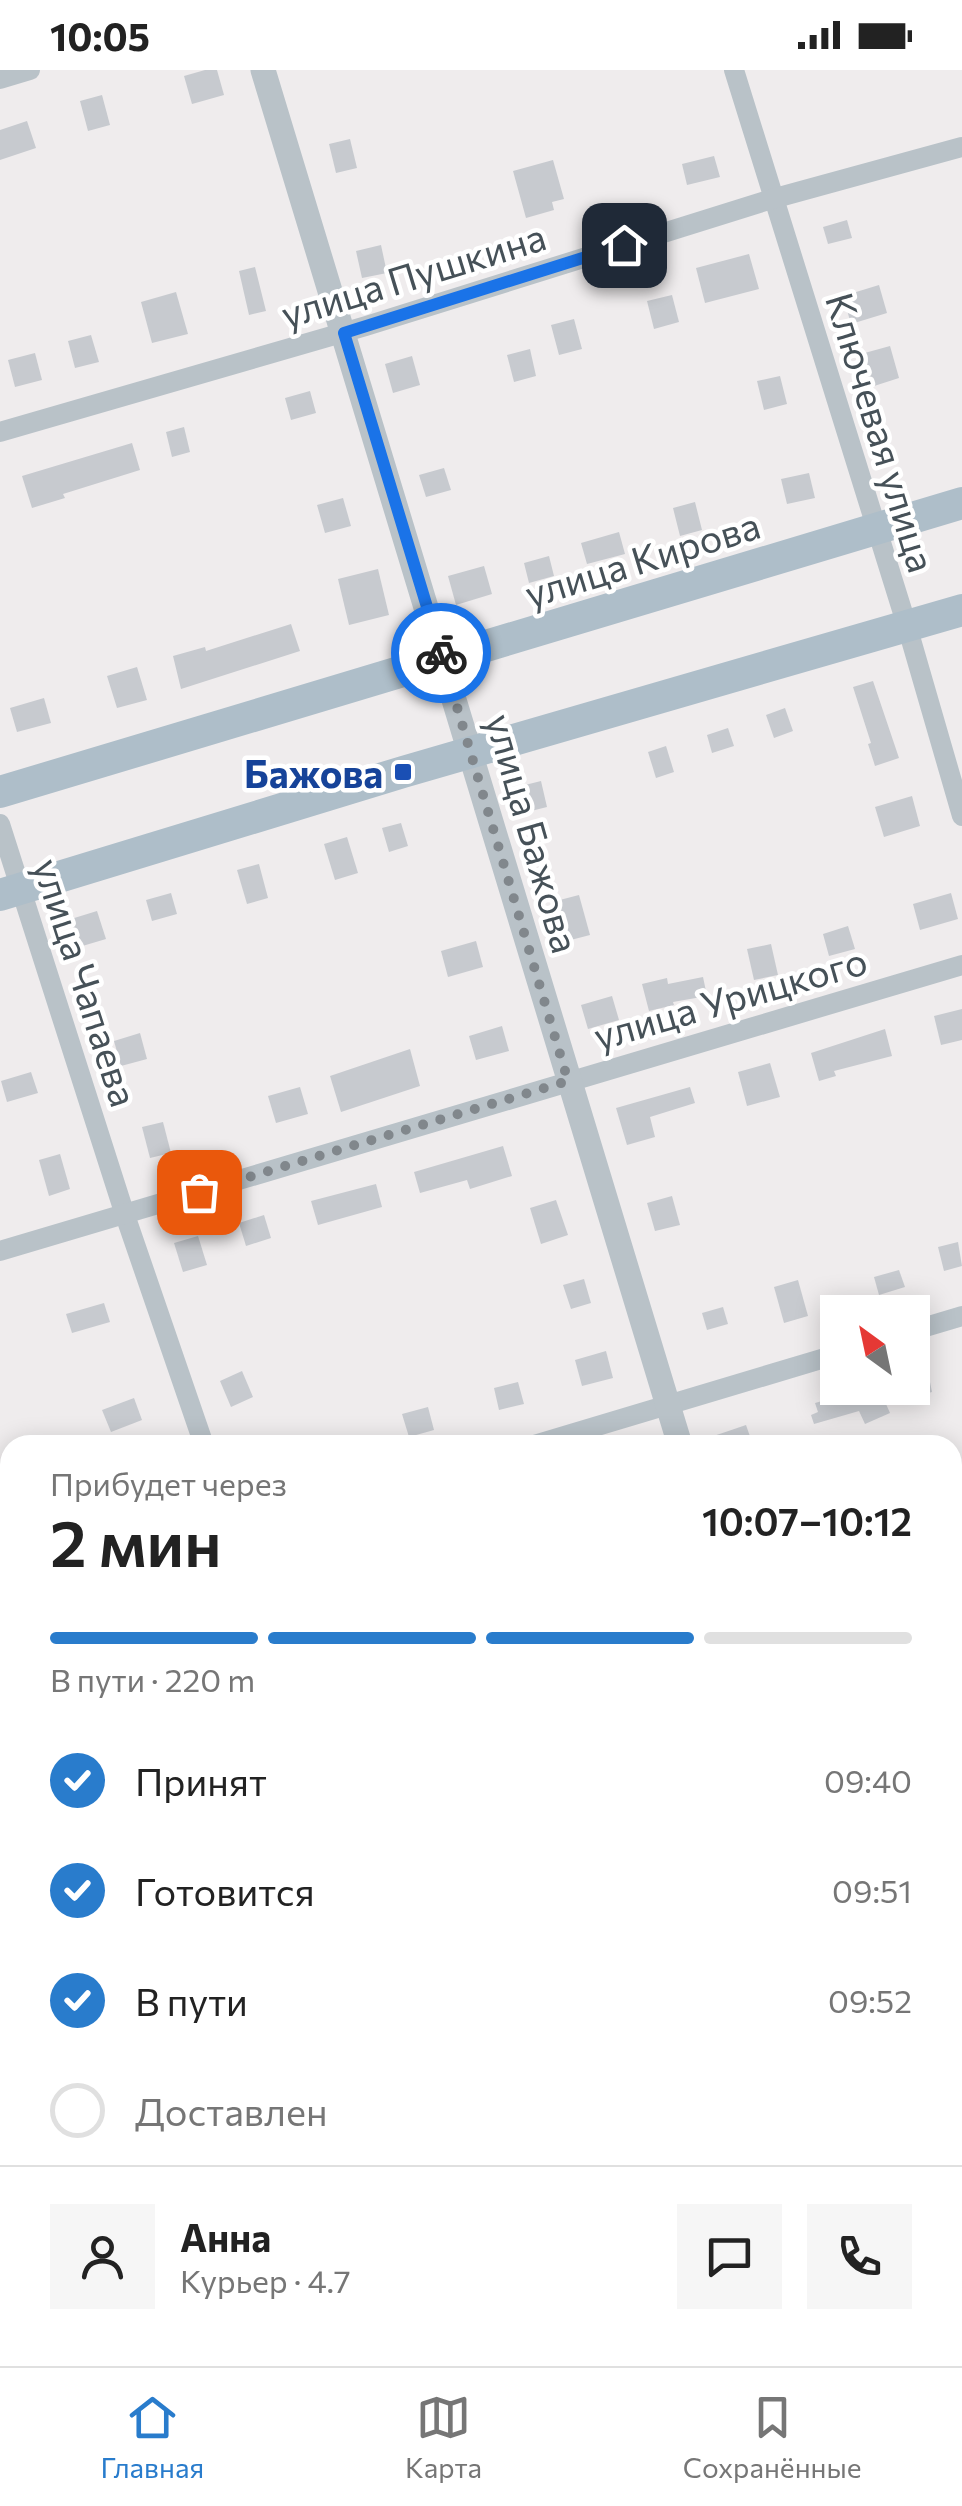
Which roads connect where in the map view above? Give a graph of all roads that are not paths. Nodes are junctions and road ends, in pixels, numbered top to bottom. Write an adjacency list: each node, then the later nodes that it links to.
1 (30, 70): 4 (street)
2 (263, 70): 7 (street, улица Бажова)
3 (734, 70): 6 (street, Ключевая улица)
4 (0, 79)
5 (962, 148): 6 (street, улица Пушкина)
6 (772, 199): 7 (street, улица Пушкина); 10 (street, Ключевая улица)
7 (344, 333): 8 (street, улица Пушкина); 13 (street, улица Бажова)
8 (0, 432)
9 (962, 502): 10 (main road, улица Кирова)
10 (876, 528): 12 (street, Ключевая улица); 13 (main road, улица Кирова)
11 (962, 610): 12 (main road)
12 (907, 626): 14 (main road); 16 (street, Ключевая улица)
13 (443, 659): 14 (street, улица Бажова); 15 (main road, улица Кирова)
14 (472, 752): 18 (main road); 20 (street, улица Бажова)
15 (0, 792)
16 (962, 816)
17 (0, 824): 18 (street, улица Чапаева)
18 (10, 892): 21 (street, улица Чапаева)
19 (962, 966): 20 (street, улица Урицкого)
20 (568, 1081): 21 (street, улица Урицкого); 26 (street, улица Бажова)
21 (125, 1215): 22 (street, улица Урицкого); 27 (street, улица Чапаева)
22 (0, 1251)
23 (962, 1316): 24 (street)
24 (930, 1326)
25 (820, 1359): 26 (street)
26 (668, 1405): 28 (street); 29 (street, улица Бажова)
27 (201, 1435)
28 (568, 1435)
29 (677, 1435)
30 (0, 2282): 31 (street)
31 (0, 2306)

